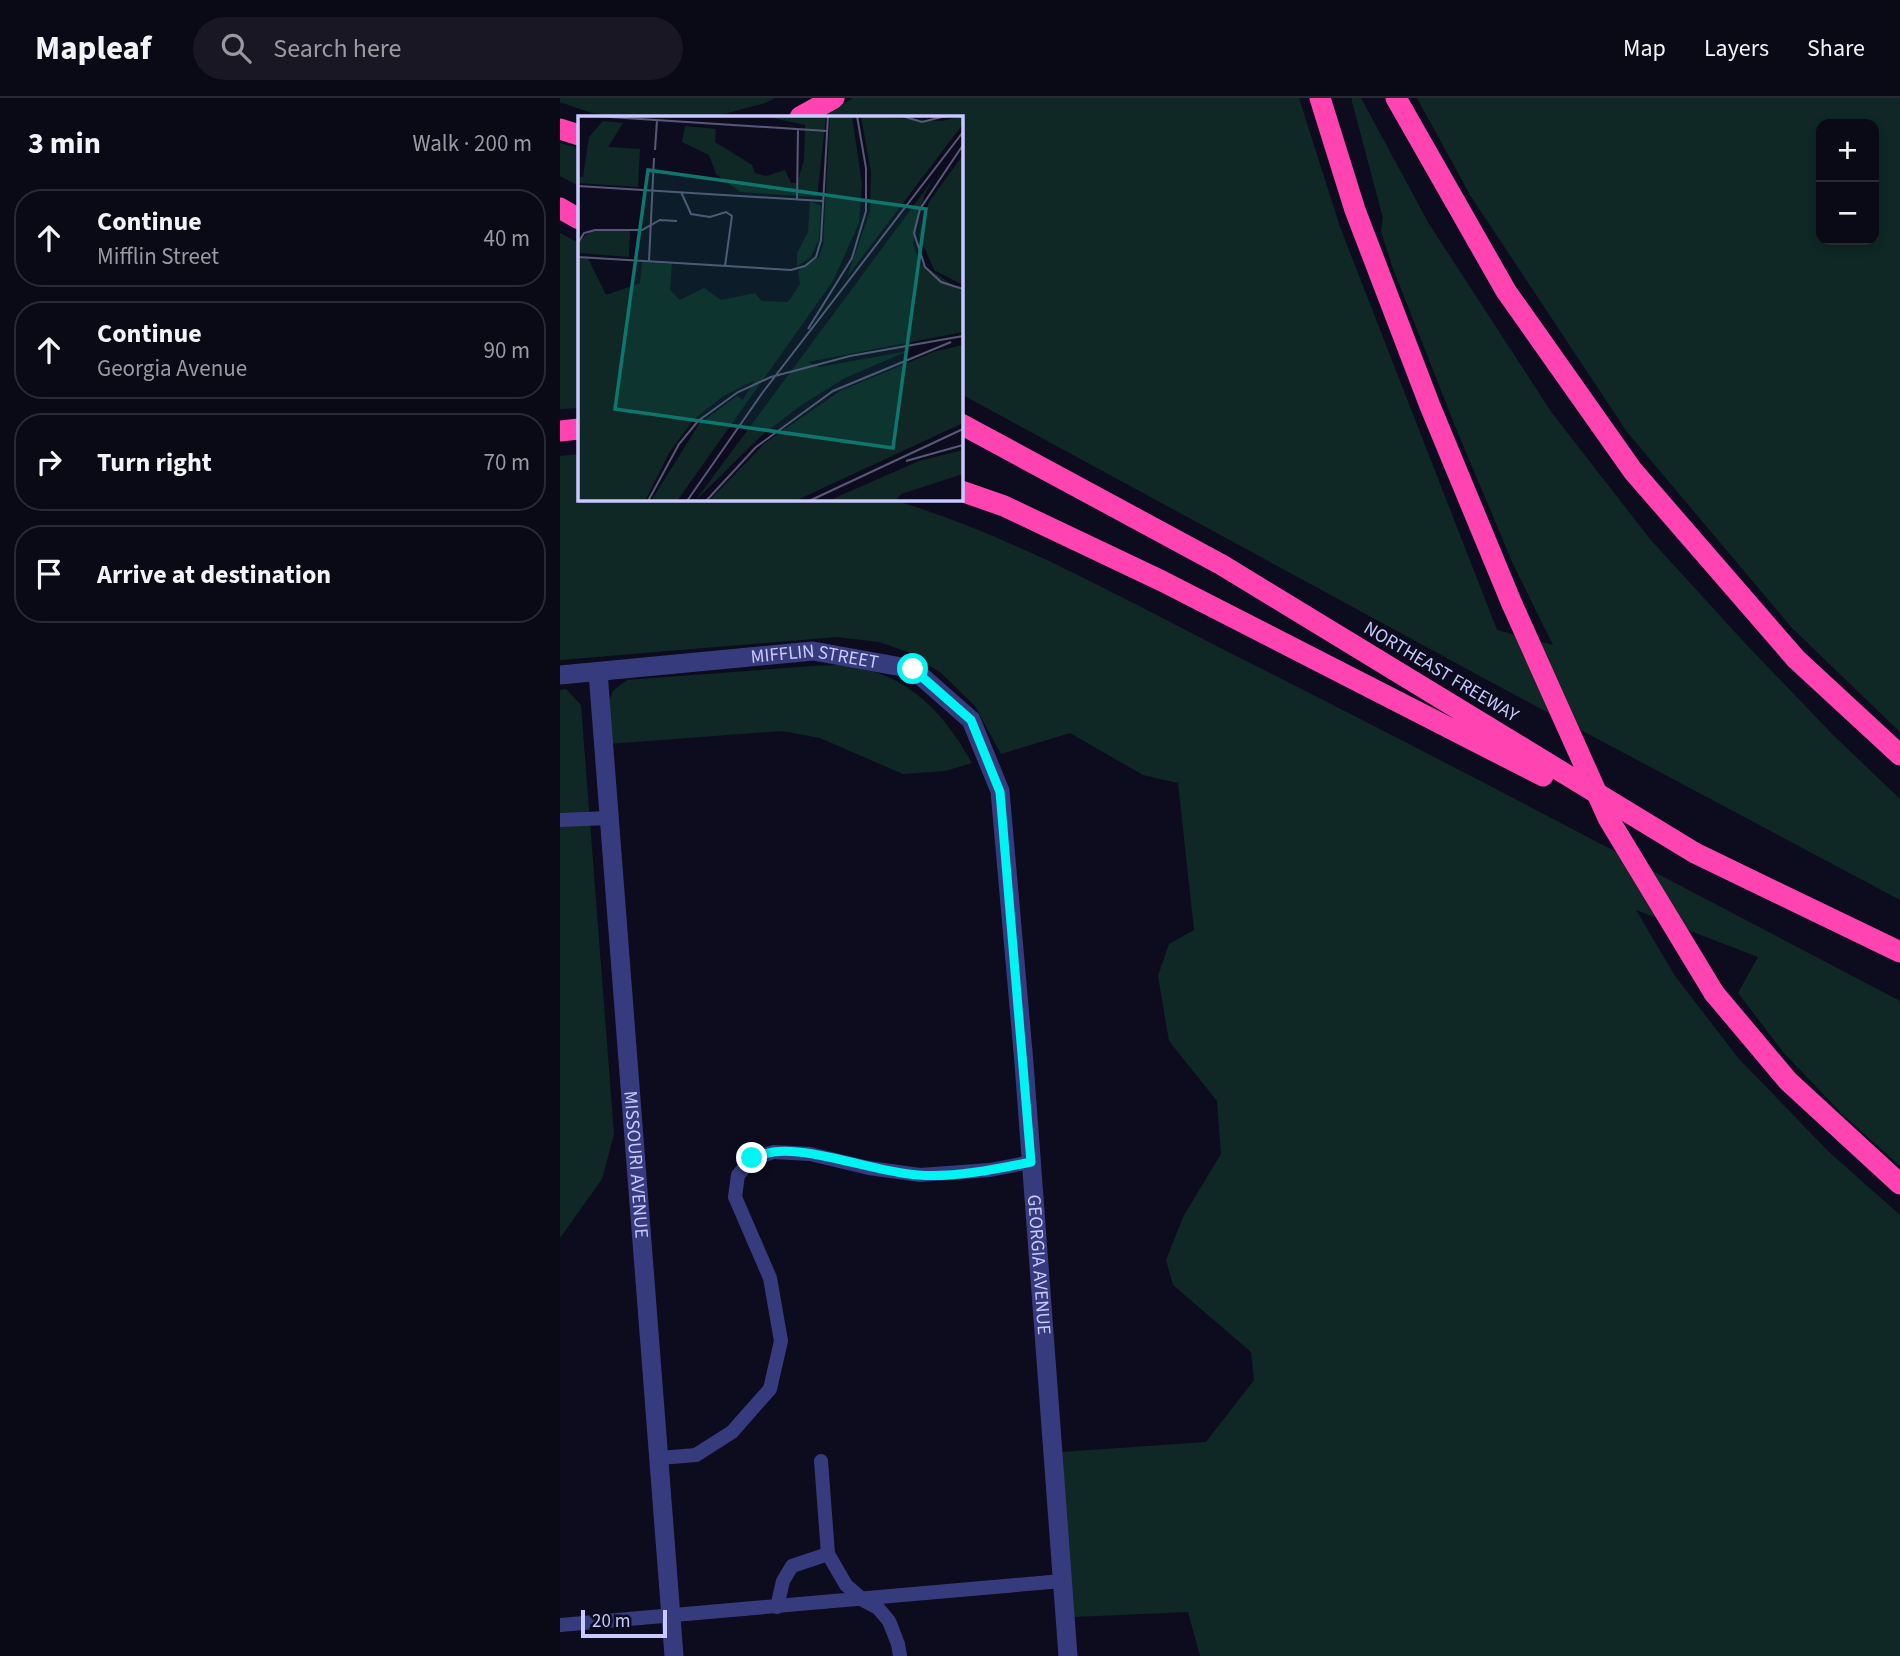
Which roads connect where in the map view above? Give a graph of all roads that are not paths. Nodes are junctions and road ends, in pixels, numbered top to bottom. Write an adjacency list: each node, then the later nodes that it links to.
1 (834, 98): 4 (highway)
2 (1320, 98): 22 (highway, bridge)
3 (1396, 98): 15 (highway)
4 (802, 116)
5 (560, 129): 6 (highway)
6 (578, 135)
7 (560, 208): 8 (highway)
8 (578, 218)
9 (962, 425): 19 (highway, NORTHEAST FREEWAY)
10 (578, 429): 11 (highway)
11 (560, 431)
12 (962, 491): 19 (highway)
13 (598, 672): 14 (street, MIFFLIN STREET); 16 (street, MIFFLIN STREET); 17 (street, MISSOURI AVENUE)
14 (560, 675)
15 (1900, 755)
16 (1000, 792): 21 (street, GEORGIA AVENUE)
17 (609, 818): 18 (lane); 23 (street, MISSOURI AVENUE)
18 (560, 820)
19 (1695, 853): 20 (highway, NORTHEAST FREEWAY)
20 (1900, 952)
21 (1031, 1162): 23 (lane); 26 (street, GEORGIA AVENUE)
22 (1900, 1184)
23 (659, 1458): 29 (street, MISSOURI AVENUE)
24 (821, 1461): 25 (lane)
25 (828, 1554): 27 (lane); 28 (lane)
26 (1062, 1581): 27 (lane); 33 (street, GEORGIA AVENUE)
27 (863, 1600): 28 (lane); 32 (lane)
28 (777, 1607): 29 (lane)
29 (671, 1616): 30 (lane); 31 (street, MISSOURI AVENUE)
30 (560, 1625)
31 (674, 1656)
32 (900, 1656)
33 (1068, 1656)

